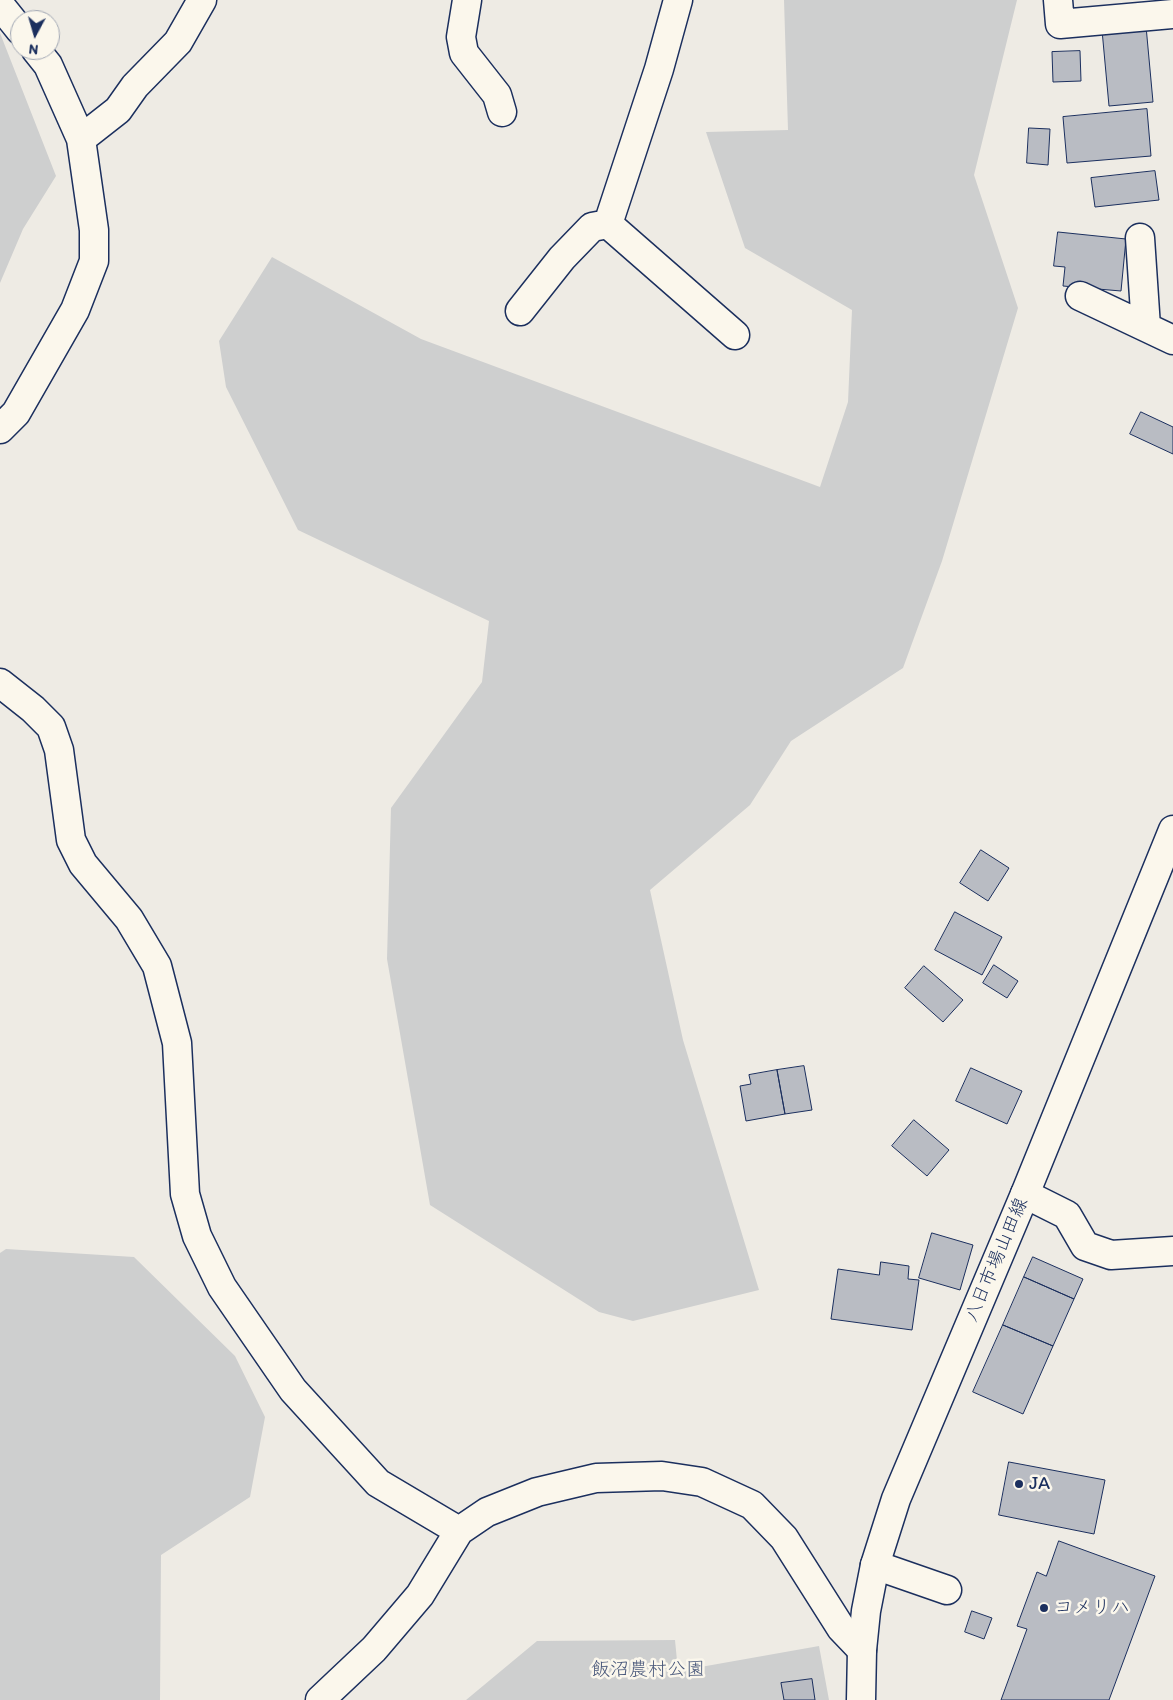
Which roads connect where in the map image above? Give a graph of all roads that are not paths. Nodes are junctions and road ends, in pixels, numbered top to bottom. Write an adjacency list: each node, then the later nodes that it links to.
1 (202, 0): 10 (street)
2 (467, 0): 9 (street)
3 (678, 0): 11 (street)
4 (1058, 0): 6 (street)
5 (0, 5): 7 (street)
6 (1173, 14)
7 (10, 18)
8 (44, 60): 10 (street)
9 (502, 112)
10 (81, 139): 18 (street)
11 (608, 224): 14 (street); 16 (street)
12 (1140, 238): 15 (street)
13 (1080, 296): 15 (street)
14 (520, 312)
15 (1146, 327): 17 (street)
16 (735, 335)
17 (1173, 340)
18 (0, 429)
19 (0, 684): 23 (street)
20 (1173, 830): 21 (street, 八日市場山田線)
21 (1025, 1194): 22 (street); 24 (street, 八日市場山田線)
22 (1173, 1251)
23 (459, 1531): 26 (street); 27 (street)
24 (875, 1565): 25 (street); 26 (street, 八日市場山田線)
25 (947, 1590)
26 (862, 1650): 28 (street, 八日市場山田線)
27 (320, 1700)
28 (861, 1700)

